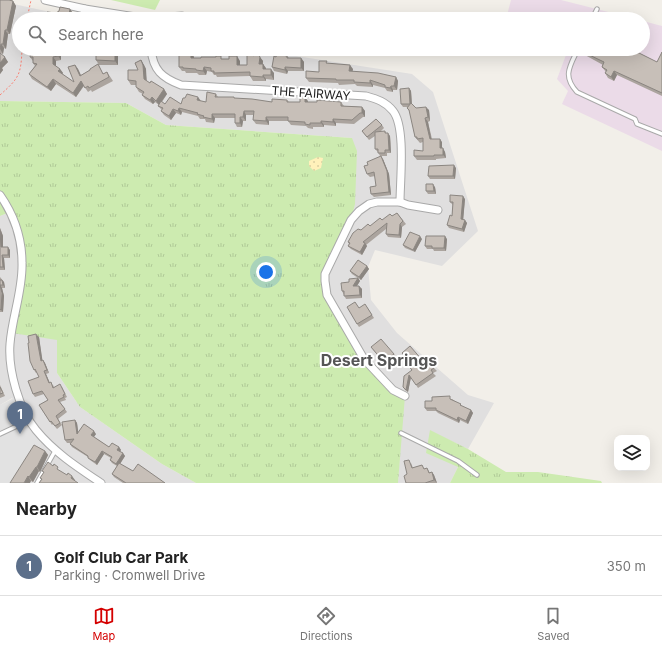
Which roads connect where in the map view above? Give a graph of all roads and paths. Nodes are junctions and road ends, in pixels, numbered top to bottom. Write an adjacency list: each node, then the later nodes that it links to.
1 (32, 0): 5 (path)
2 (45, 0): 3 (street)
3 (85, 9): 6 (street); 7 (street)
4 (597, 9): 8 (lane)
5 (29, 12)
6 (84, 12)
7 (104, 12)
8 (596, 12)
9 (22, 56): 12 (path)
10 (152, 56): 15 (street, THE FAIRWAY)
11 (575, 56): 13 (lane)
12 (0, 96)
13 (662, 134)
14 (0, 195): 18 (street)
15 (400, 202): 16 (street); 17 (street)
16 (438, 210)
17 (405, 396)
18 (27, 416): 20 (lane); 21 (street)
19 (401, 433): 22 (lane)
20 (0, 434)
21 (55, 451): 23 (lane); 24 (street)
22 (477, 475)
23 (37, 483)
24 (101, 483)

